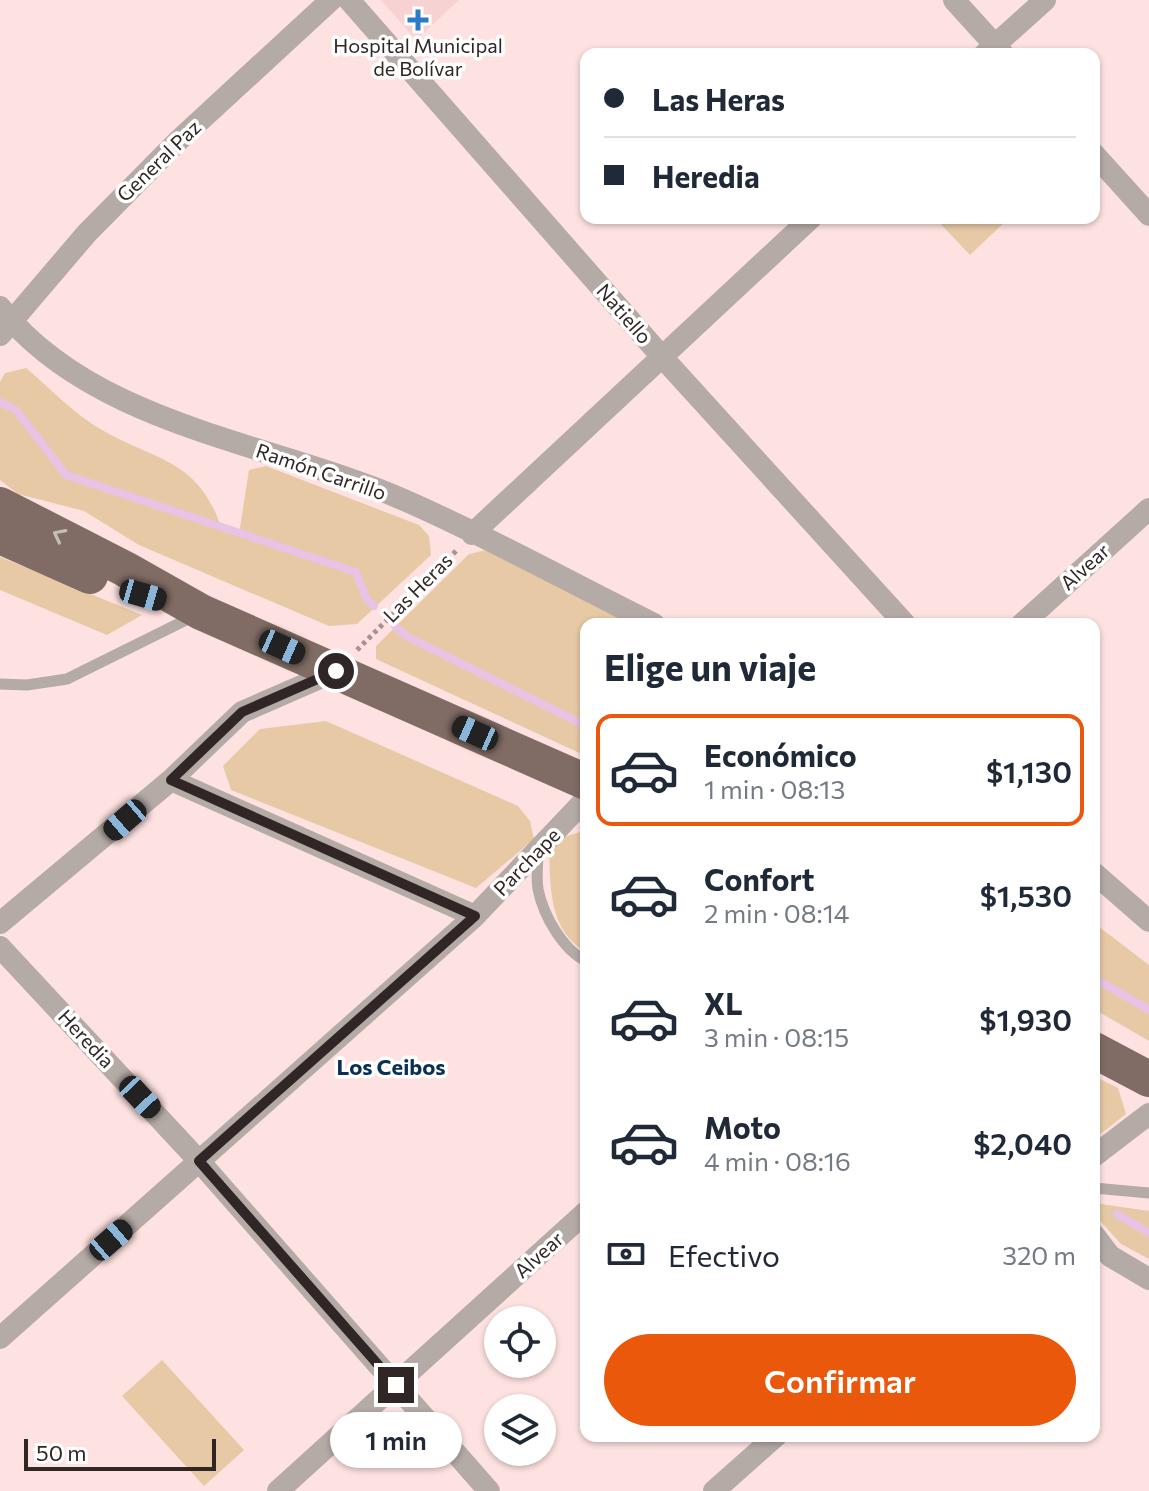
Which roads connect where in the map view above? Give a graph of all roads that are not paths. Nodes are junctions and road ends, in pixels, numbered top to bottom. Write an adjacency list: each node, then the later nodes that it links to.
1 (331, 0): 10 (street, General Paz)
2 (349, 0): 11 (street, Natiello)
3 (954, 0): 5 (street)
4 (1045, 0): 6 (street)
5 (992, 48)
6 (997, 48)
7 (1100, 161): 8 (street)
8 (1149, 215)
9 (805, 224): 11 (street)
10 (4, 321): 14 (street, Ramón Carrillo)
11 (663, 358): 14 (street); 18 (street, Natiello)
12 (0, 505): 16 (highway, one-way to 12)
13 (1149, 509): 19 (street, Alvear)
14 (472, 534): 17 (street, Ramón Carrillo)
15 (0, 536): 16 (highway)
16 (201, 612): 20 (highway); 21 (lane)
17 (642, 618)
18 (900, 618)
19 (1029, 618)
20 (336, 671): 22 (highway); 23 (street)
21 (0, 684)
22 (580, 779)
23 (171, 780): 27 (street); 29 (street)
24 (580, 805): 25 (street, Parchape)
25 (538, 850): 27 (street, Parchape); 31 (lane)
26 (1100, 878): 28 (street)
27 (475, 916): 36 (street, Parchape)
28 (1149, 921)
29 (0, 923)
30 (0, 947): 36 (street, Heredia)
31 (580, 958)
32 (1100, 1053): 33 (highway)
33 (1149, 1079)
34 (1149, 1114): 35 (street)
35 (1100, 1151)
36 (199, 1161): 42 (street, Parchape); 43 (street, Heredia)
37 (1100, 1189): 38 (lane)
38 (1149, 1193)
39 (580, 1217): 43 (street, Alvear)
40 (1100, 1243): 41 (street)
41 (1149, 1279)
42 (0, 1338)
43 (396, 1385): 45 (street, Alvear); 46 (street, Heredia)
44 (769, 1442): 47 (street)
45 (278, 1491)
46 (489, 1491)
47 (714, 1491)

